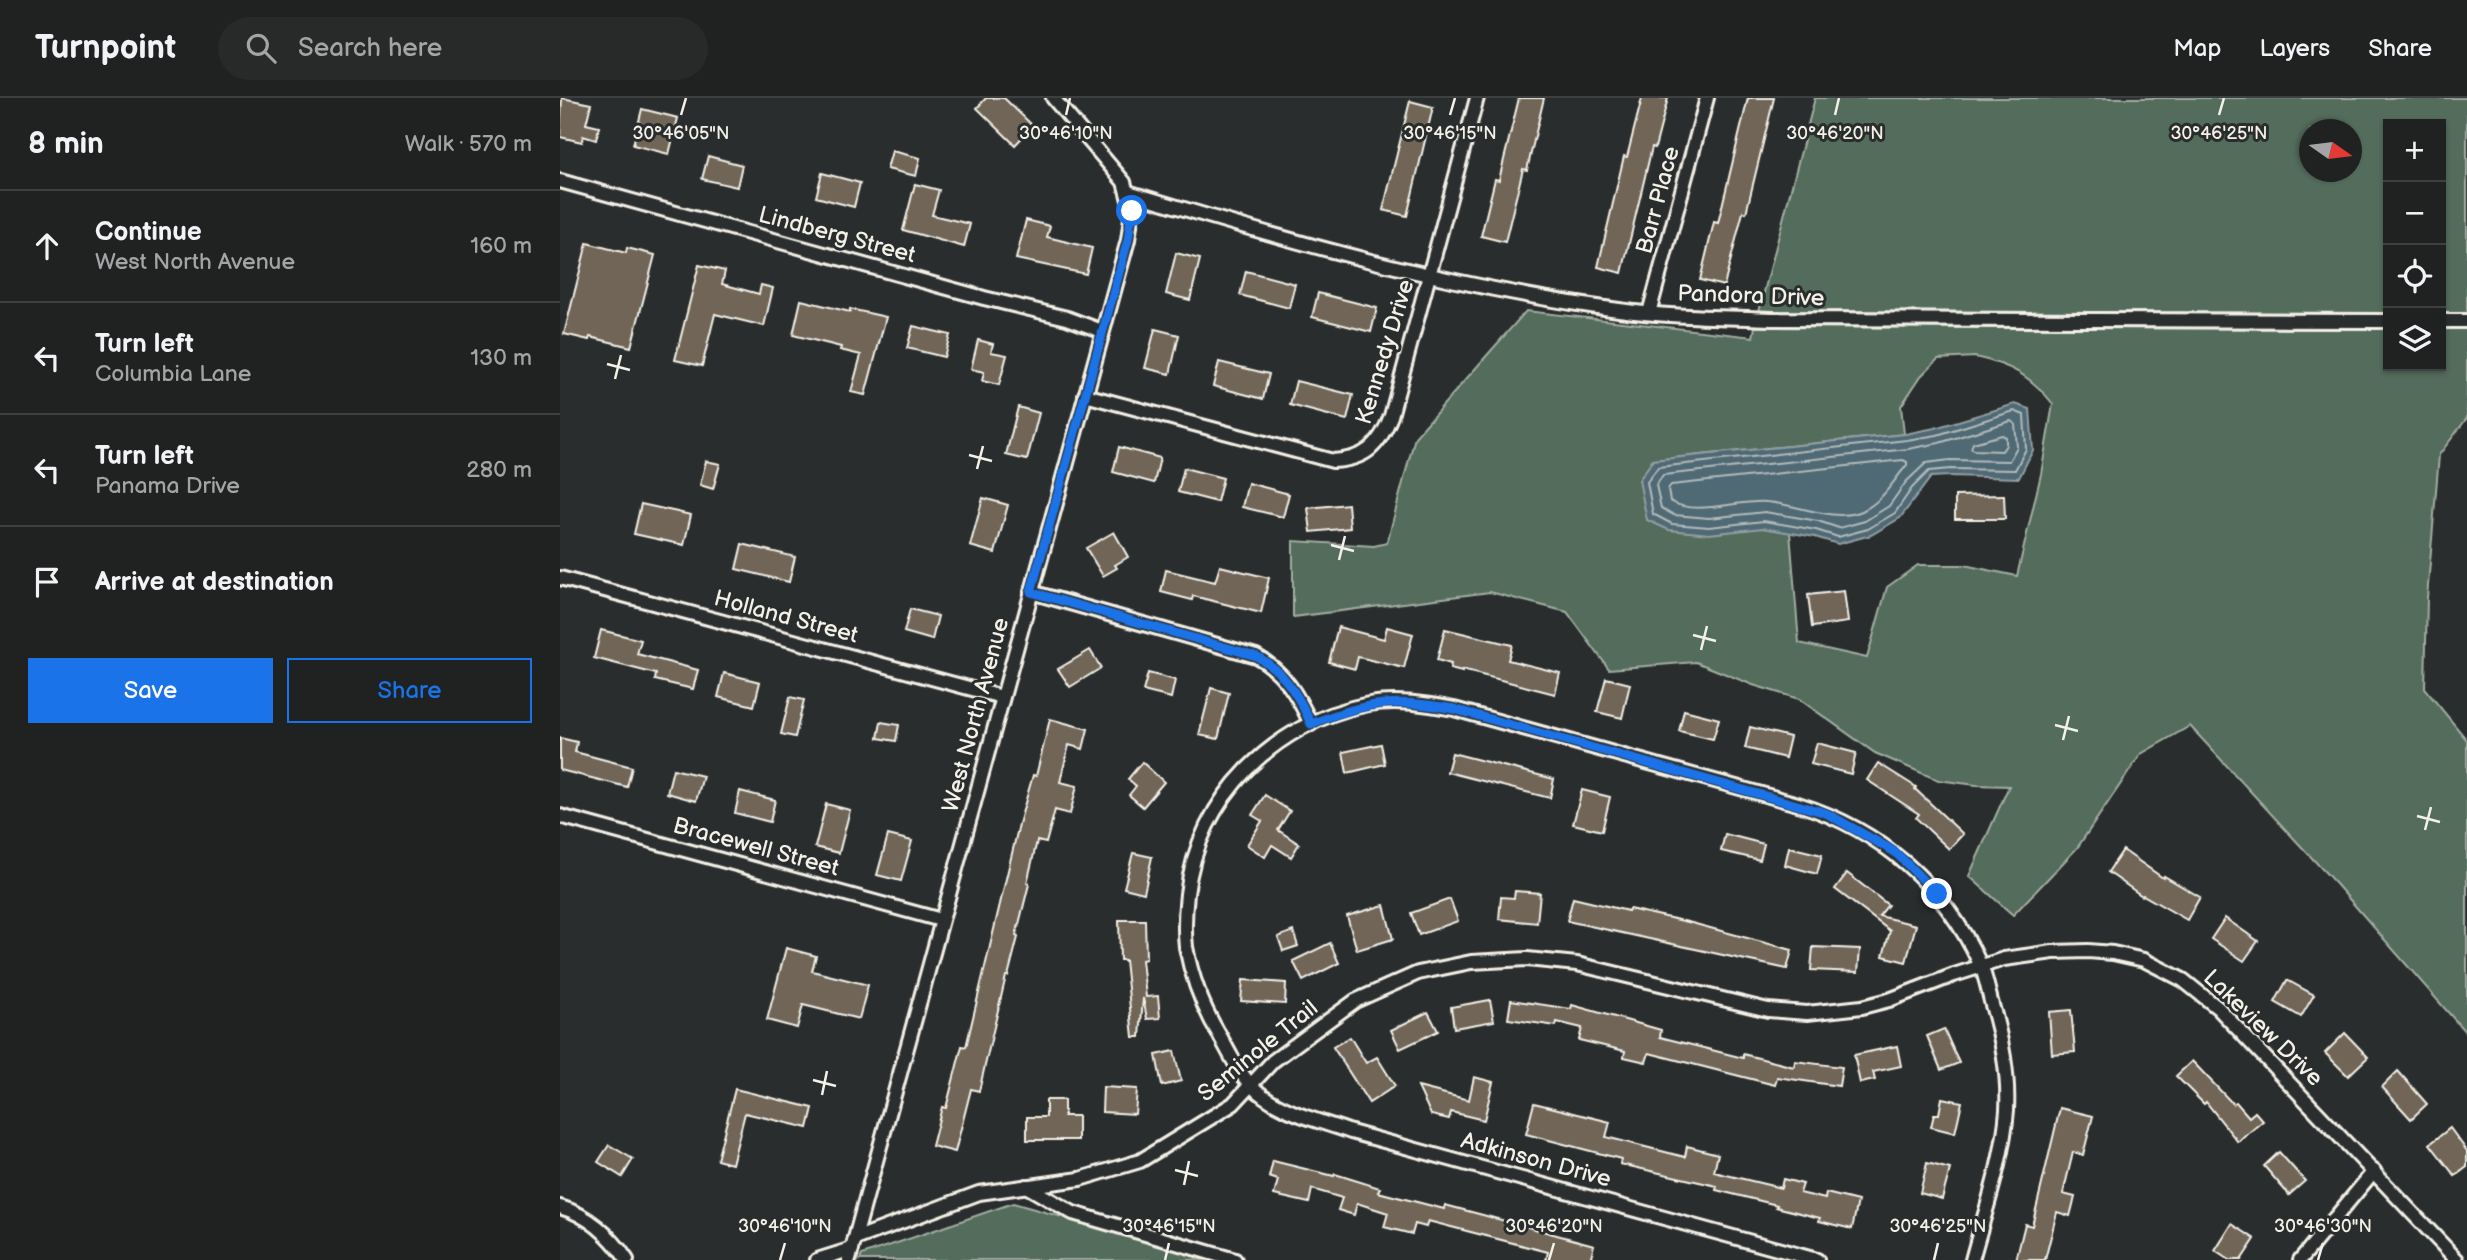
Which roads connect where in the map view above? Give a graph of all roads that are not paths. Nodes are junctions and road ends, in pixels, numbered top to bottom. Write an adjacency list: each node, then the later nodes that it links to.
1 (1053, 98): 5 (street)
2 (1478, 98): 6 (street, Kennedy Drive)
3 (1707, 98): 7 (street, Barr Place)
4 (560, 181): 11 (street, Lindberg Street)
5 (1128, 192): 6 (street, Pandora Drive); 11 (street, West North Avenue)
6 (1430, 275): 7 (street, Pandora Drive); 12 (street, Kennedy Drive)
7 (1649, 313): 8 (street, Pandora Drive)
8 (2383, 321)
9 (2446, 321): 10 (street)
10 (2467, 321)
11 (1102, 331): 12 (street, West North Avenue)
12 (1085, 395): 14 (street, West North Avenue)
13 (560, 578): 15 (street, Holland Street)
14 (1031, 592): 15 (street, West North Avenue); 16 (street)
15 (1002, 697): 18 (street, West North Avenue)
16 (1311, 724): 19 (street); 20 (street)
17 (560, 816): 18 (street, Bracewell Street)
18 (942, 920): 24 (street, West North Avenue)
19 (1981, 966): 20 (street, Seminole Trail); 21 (street, Lakeview Drive); 29 (street)
20 (1250, 1085): 22 (street, Seminole Trail); 28 (street, Adkinson Drive)
21 (2374, 1171): 30 (street); 31 (street, Lakeview Drive)
22 (1026, 1186): 24 (street, Seminole Trail); 27 (street)
23 (560, 1207): 25 (street)
24 (852, 1249): 26 (street, Seminole Trail)
25 (628, 1260)
26 (817, 1260)
27 (1234, 1260)
28 (1817, 1260)
29 (1972, 1260)
30 (2300, 1260)
31 (2457, 1260)

